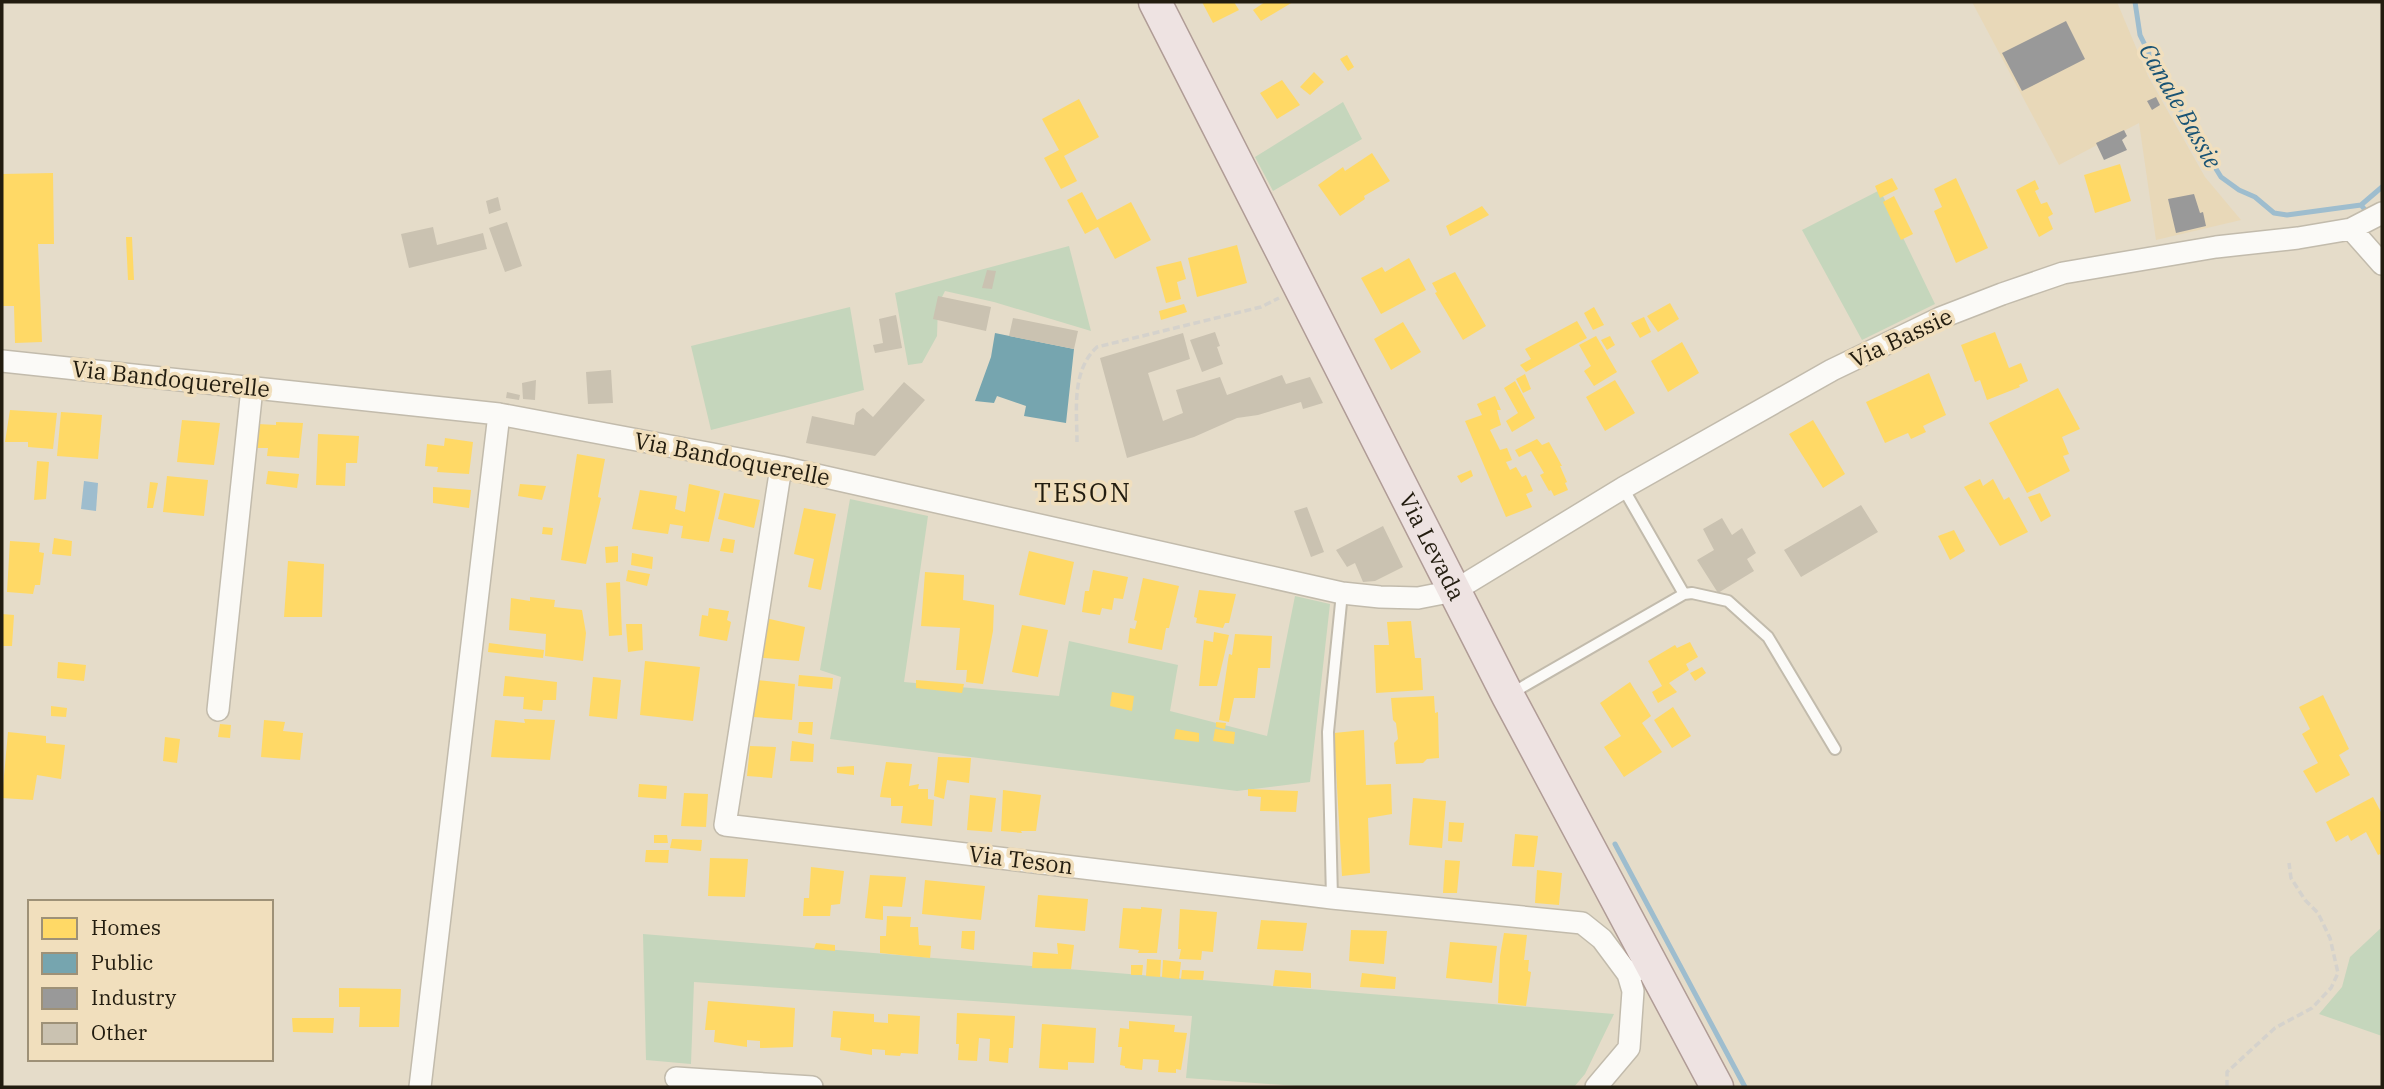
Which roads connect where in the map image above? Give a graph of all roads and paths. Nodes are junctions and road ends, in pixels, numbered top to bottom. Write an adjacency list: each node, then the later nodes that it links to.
1 (1154, 2): 5 (main road, Via Levada)
2 (2382, 213): 3 (street, Via Bassie)
3 (2351, 229): 4 (street); 11 (street, Via Bassie)
4 (2382, 264)
5 (1300, 289): 9 (path); 12 (main road, Via Levada)
6 (2, 361): 7 (street, Via Bandoquerelle)
7 (252, 388): 8 (street, Via Bandoquerelle); 16 (street)
8 (499, 414): 10 (street, Via Bandoquerelle); 23 (street)
9 (1077, 442)
10 (781, 467): 13 (street, Via Bandoquerelle); 19 (street, Via Teson)
11 (1623, 488): 12 (street, Via Bassie); 14 (lane)
12 (1454, 591): 13 (street, Via Bandoquerelle); 15 (main road, Via Levada)
13 (1342, 593): 19 (lane)
14 (1684, 594): 15 (lane); 17 (lane)
15 (1507, 696): 20 (main road, Via Levada)
16 (218, 710)
17 (1835, 749)
18 (2290, 863): 27 (path)
19 (1332, 898): 20 (street, Via Teson)
20 (1639, 969): 25 (street); 26 (main road, Via Levada)
21 (676, 1078): 22 (street)
22 (746, 1085): 24 (street)
23 (420, 1087)
24 (812, 1087)
25 (1596, 1087)
26 (1717, 1087)
27 (2227, 1087)

